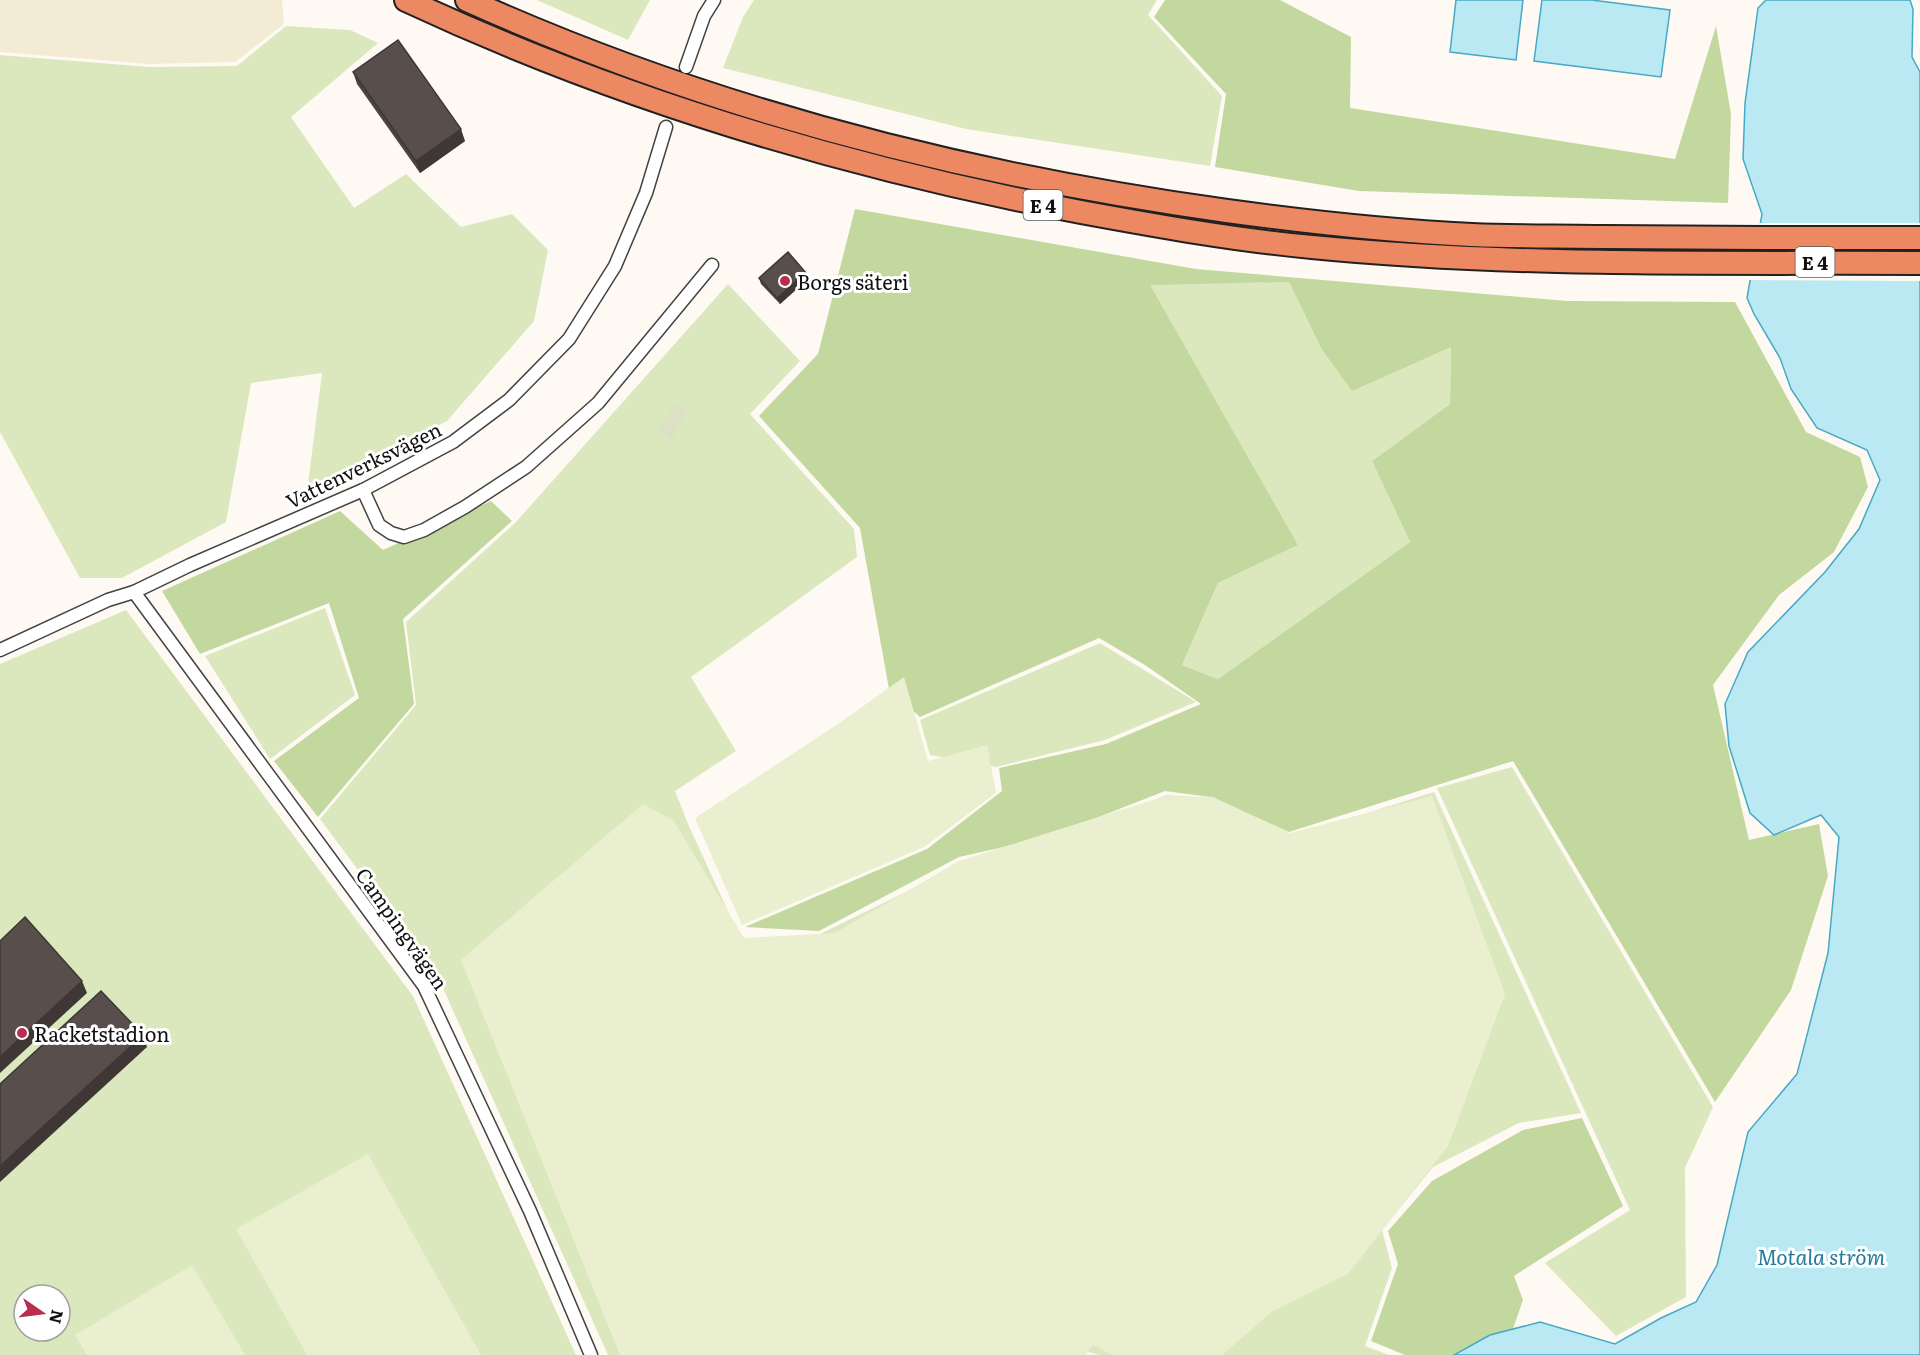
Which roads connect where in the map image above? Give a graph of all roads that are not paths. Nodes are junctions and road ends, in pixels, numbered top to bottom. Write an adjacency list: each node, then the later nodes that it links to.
1 (406, 0): 7 (highway, E 4)
2 (467, 0): 6 (highway, E 4)
3 (714, 0): 4 (street)
4 (686, 67)
5 (666, 128): 9 (street, Vattenverksvägen)
6 (1920, 238)
7 (1920, 263)
8 (712, 265): 9 (street)
9 (363, 490): 10 (street, Vattenverksvägen)
10 (134, 592): 11 (street, Vattenverksvägen); 12 (street, Campingvägen)
11 (0, 650)
12 (591, 1355)

